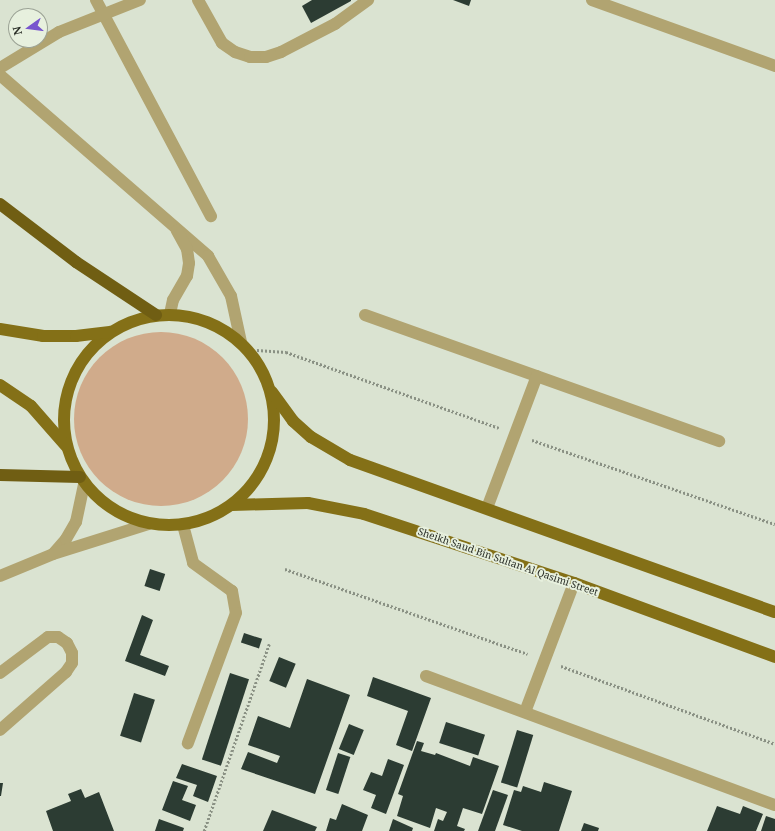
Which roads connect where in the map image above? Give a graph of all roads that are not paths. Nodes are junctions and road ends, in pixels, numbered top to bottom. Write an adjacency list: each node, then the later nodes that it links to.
1 (96, 0): 6 (street)
2 (140, 0): 6 (street)
3 (198, 0): 4 (street)
4 (368, 0)
5 (592, 0): 7 (street)
6 (104, 13): 8 (street); 11 (street)
7 (775, 66)
8 (0, 68)
9 (0, 75): 12 (street)
10 (0, 204): 14 (highway)
11 (211, 216)
12 (172, 226): 13 (street); 18 (street)
13 (170, 314): 14 (main road); 18 (main road)
14 (156, 315): 17 (main road)
15 (364, 316): 19 (street)
16 (0, 329): 17 (main road)
17 (110, 332): 23 (main road)
18 (241, 342): 21 (main road)
19 (537, 376): 22 (street); 27 (street)
20 (0, 385): 23 (main road)
21 (270, 390): 26 (main road); 27 (main road)
22 (719, 441)
23 (68, 449): 25 (main road)
24 (0, 475): 25 (highway)
25 (82, 480): 28 (main road); 30 (street)
26 (232, 505): 29 (main road); 32 (main road, Sheikh Saud Bin Sultan Al Qasimi Street)
27 (487, 508): 33 (main road)
28 (148, 524): 29 (main road); 30 (street)
29 (184, 525): 39 (street)
30 (53, 554): 31 (street)
31 (0, 576)
32 (574, 583): 34 (main road, Sheikh Saud Bin Sultan Al Qasimi Street); 37 (street)
33 (775, 612)
34 (775, 657)
35 (0, 673): 38 (street)
36 (426, 676): 37 (street)
37 (525, 712): 40 (street)
38 (0, 730)
39 (188, 743)
40 (775, 805)

